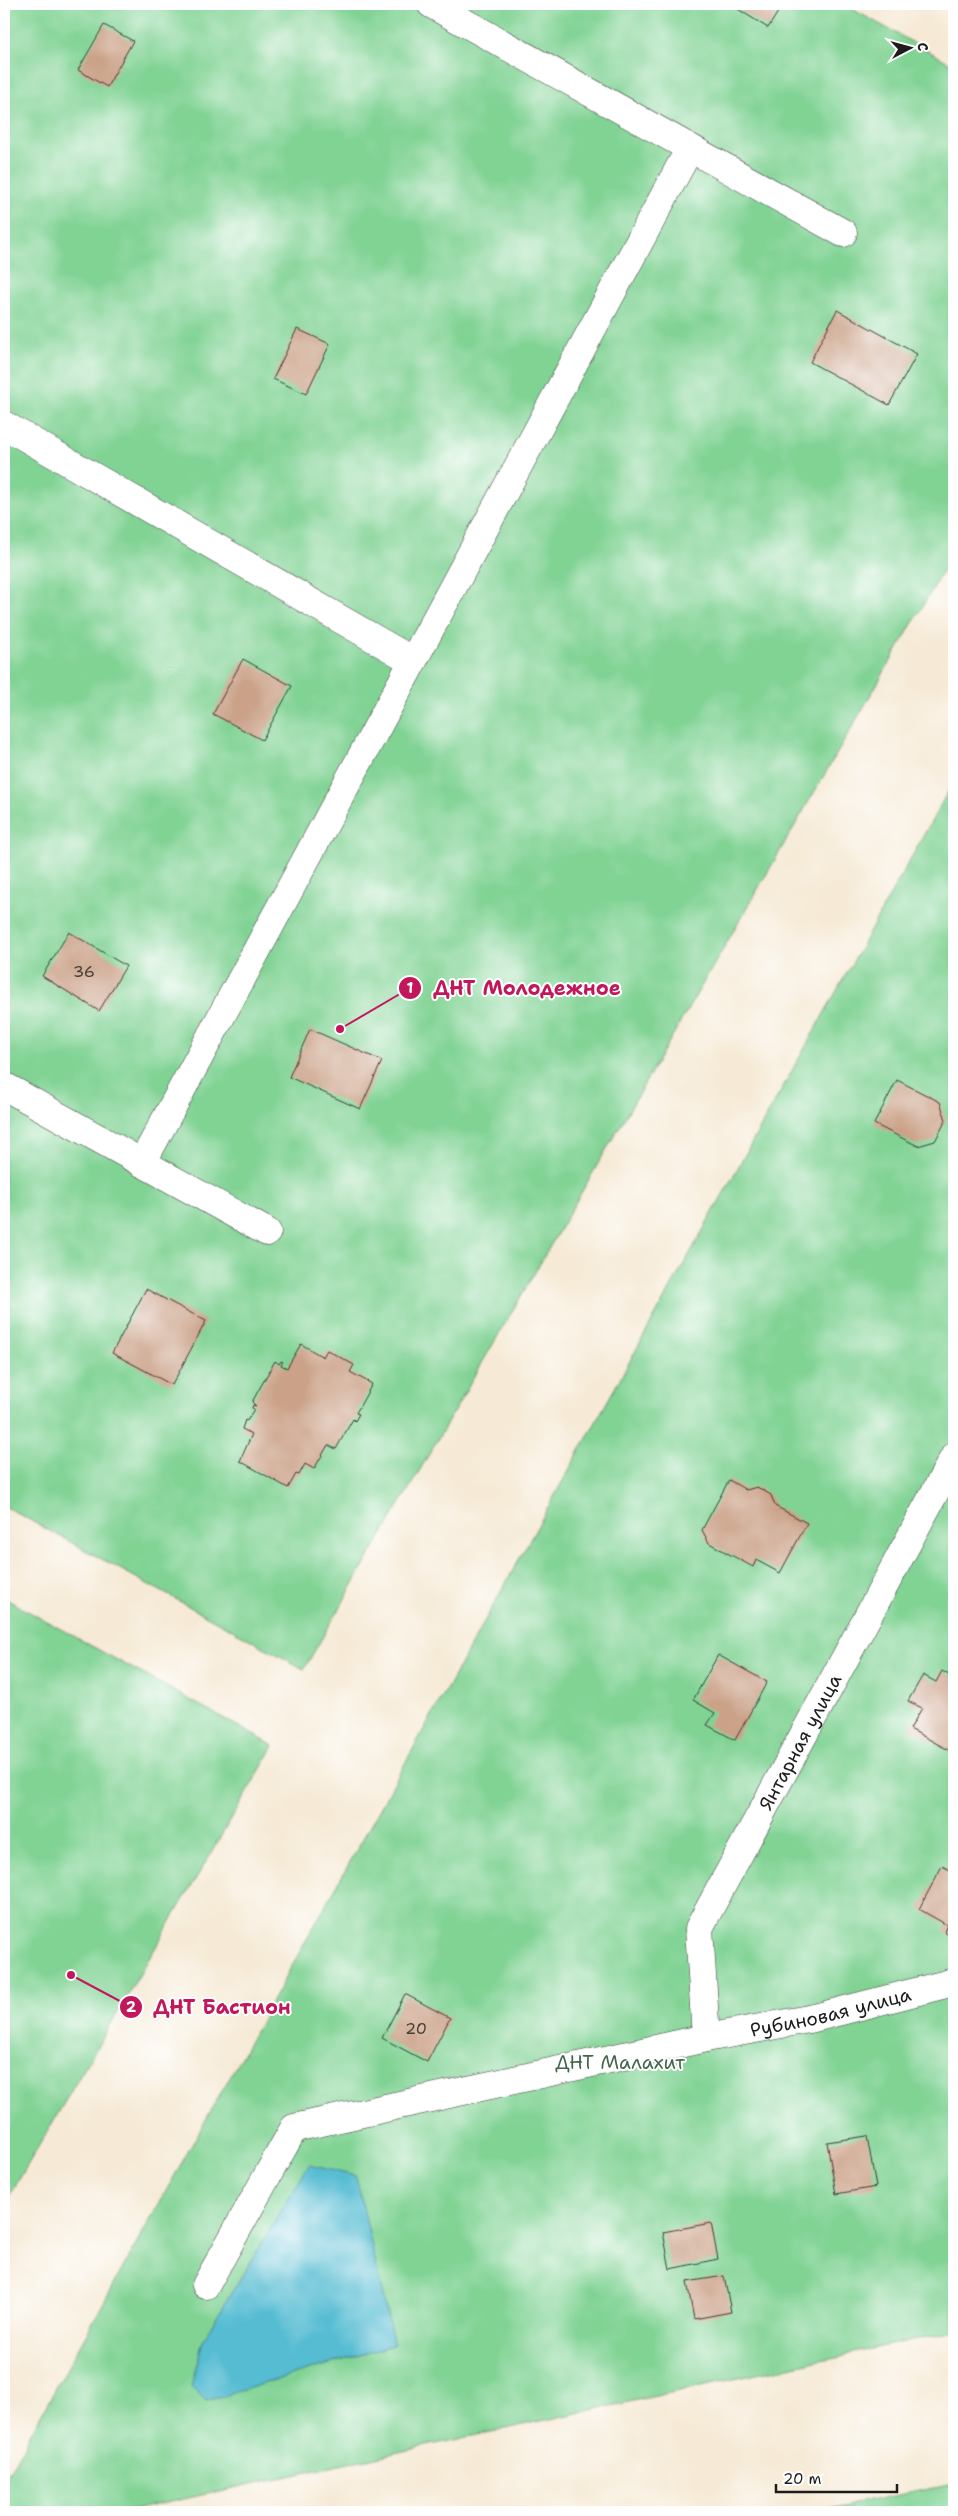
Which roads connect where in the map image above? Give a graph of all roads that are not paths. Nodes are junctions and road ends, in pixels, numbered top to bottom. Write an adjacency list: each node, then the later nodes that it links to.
1 (431, 4): 2 (street)
2 (690, 148): 3 (street); 5 (street)
3 (843, 233)
4 (4, 425): 5 (street)
5 (413, 661): 7 (street)
6 (4, 1086): 7 (street)
7 (142, 1163): 8 (street)
8 (266, 1232)
9 (954, 1457): 11 (street, Янтарная улица)
10 (954, 1982): 11 (street, Рубиновая улица)
11 (706, 2038): 12 (street, Рубиновая улица)
12 (206, 2285)

